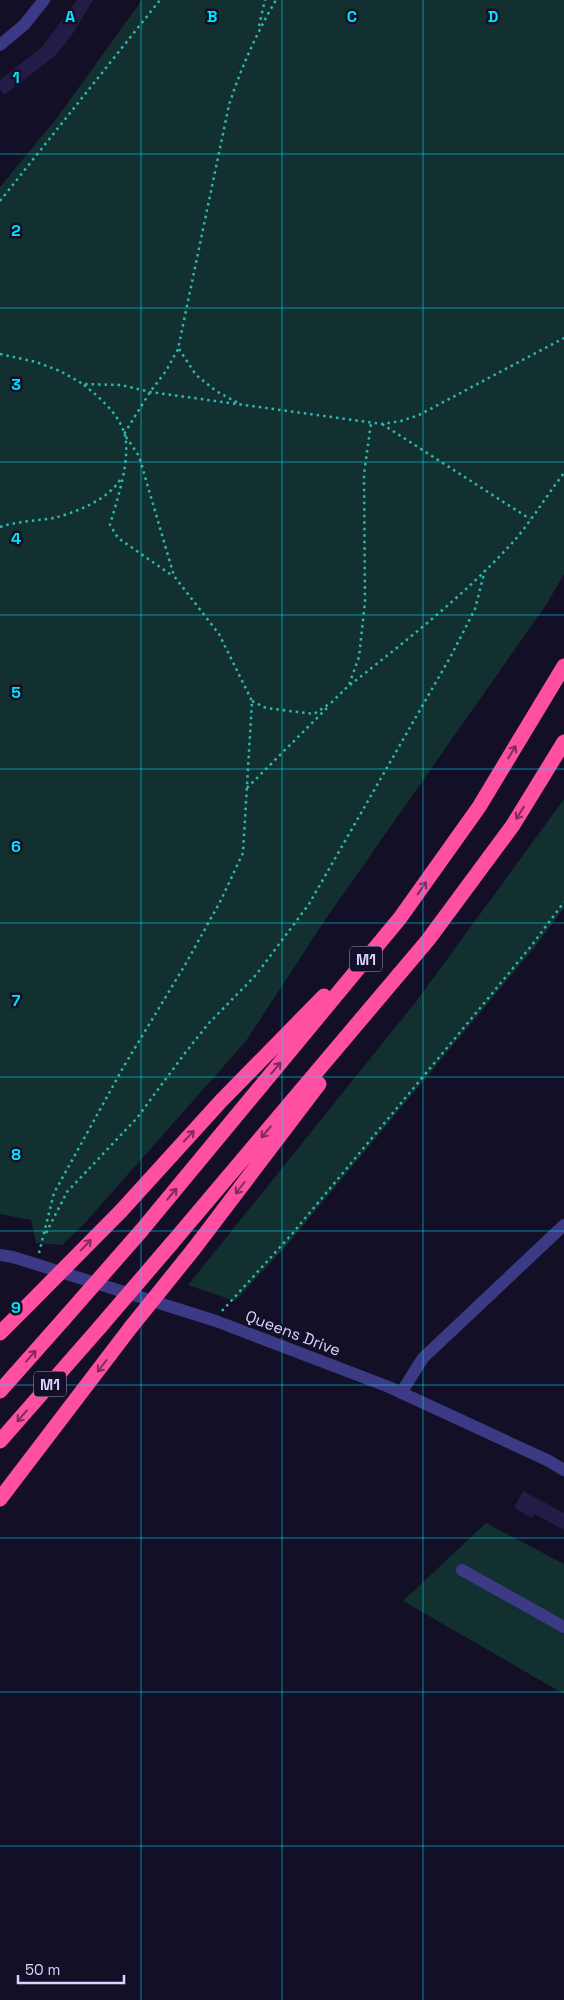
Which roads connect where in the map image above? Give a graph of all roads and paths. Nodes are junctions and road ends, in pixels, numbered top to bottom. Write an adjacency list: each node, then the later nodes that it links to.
1 (44, 0): 6 (street)
2 (160, 0): 7 (path)
3 (265, 0): 5 (path)
4 (276, 0): 5 (path)
5 (259, 30): 9 (path)
6 (0, 45)
7 (0, 201)
8 (564, 338): 15 (path)
9 (178, 349): 12 (path); 13 (path)
10 (0, 354): 11 (path)
11 (83, 384): 12 (path); 16 (path)
12 (150, 392): 13 (path); 16 (path)
13 (242, 405): 14 (path)
14 (370, 423): 15 (path); 24 (path)
15 (382, 424): 19 (path)
16 (124, 434): 18 (path); 22 (path)
17 (564, 473): 19 (path)
18 (123, 477): 20 (path); 22 (path)
19 (530, 519): 21 (path)
20 (0, 527)
21 (485, 570): 24 (path); 33 (path)
22 (174, 576): 25 (path)
23 (564, 666): 30 (highway, M1, one-way to 23)
24 (349, 685): 26 (path)
25 (252, 701): 26 (path); 28 (path)
26 (332, 702): 28 (path)
27 (564, 742): 31 (highway, M1, one-way to 31)
28 (247, 788): 33 (path)
29 (564, 902): 36 (path)
30 (400, 918): 37 (highway, one-way to 30, bridge); 38 (highway, M1, one-way to 30, bridge)
31 (428, 940): 40 (highway, M1, one-way to 40, bridge); 42 (highway, one-way to 42, bridge)
32 (564, 1225): 39 (street)
33 (43, 1238): 35 (path)
34 (0, 1255): 35 (street, Queens Drive)
35 (37, 1264): 36 (street, Queens Drive)
36 (216, 1320): 39 (street, Queens Drive)
37 (0, 1333)
38 (0, 1391)
39 (401, 1393): 41 (street, Queens Drive)
40 (0, 1441)
41 (564, 1470)
42 (0, 1499)
43 (462, 1570): 44 (street)
44 (564, 1627)

